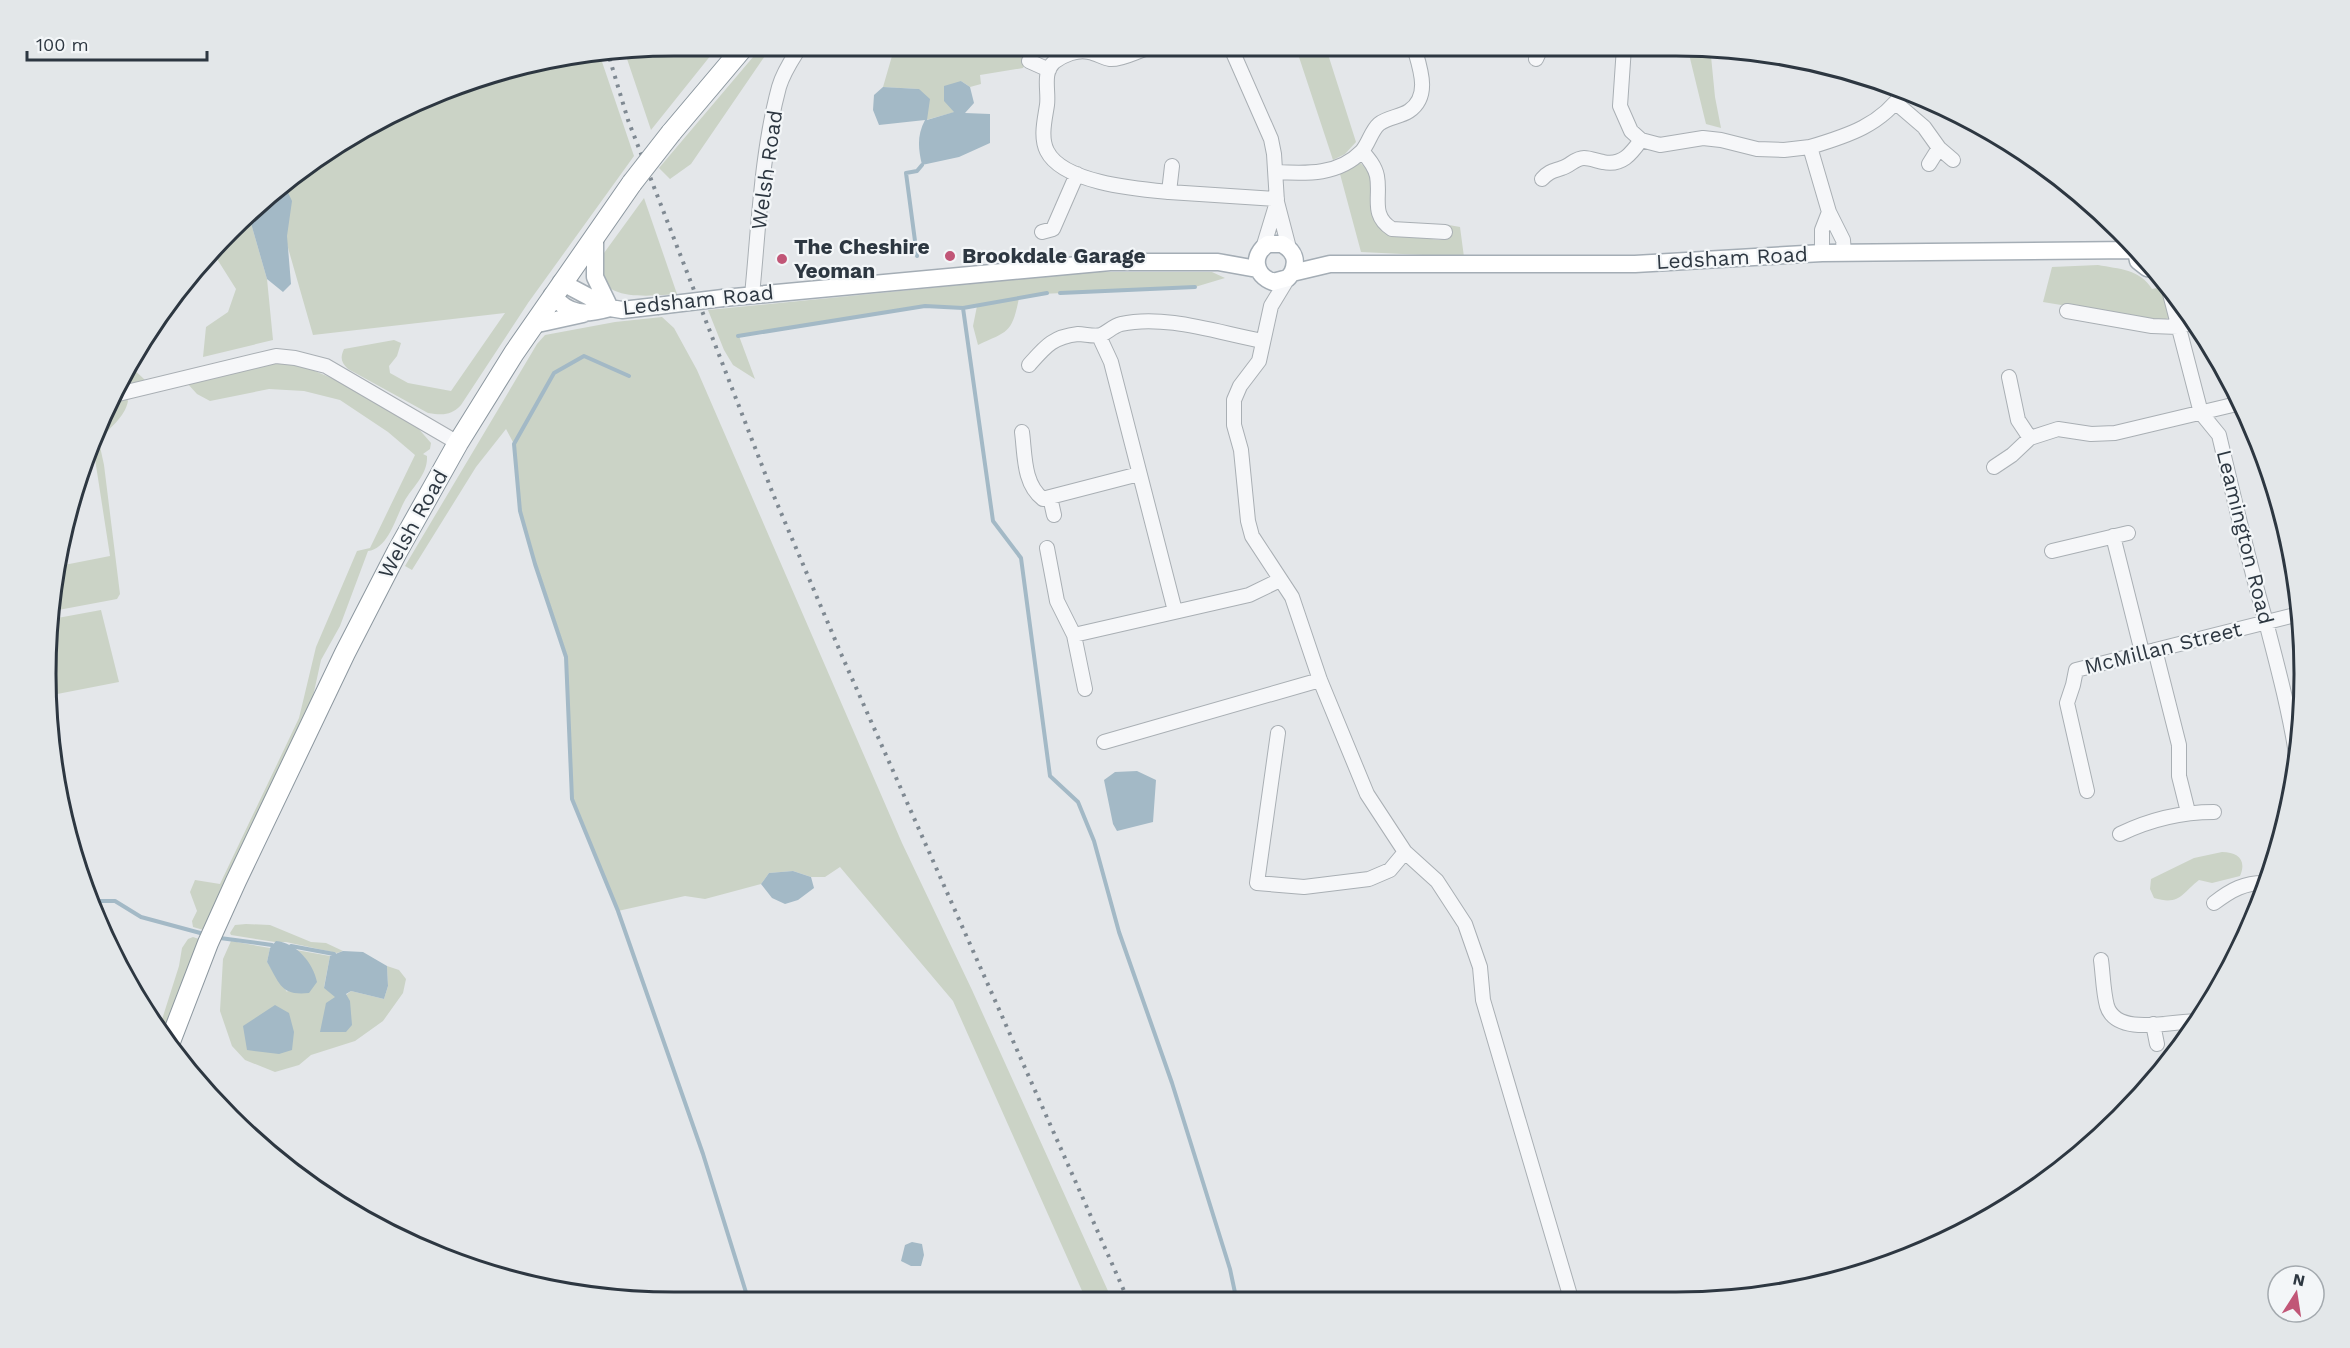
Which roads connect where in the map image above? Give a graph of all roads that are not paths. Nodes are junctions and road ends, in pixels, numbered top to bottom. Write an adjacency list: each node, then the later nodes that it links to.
1 (736, 56): 30 (highway, Welsh Road, bridge)
2 (794, 56): 39 (street, Welsh Road)
3 (1068, 56): 10 (street)
4 (1100, 56): 5 (street)
5 (1124, 56)
6 (1235, 56): 22 (street)
7 (1417, 56): 16 (street)
8 (1623, 56): 13 (street)
9 (1029, 61): 10 (street)
10 (1049, 70): 23 (street)
11 (1900, 97): 14 (street)
12 (1901, 98): 15 (street)
13 (1641, 140): 14 (street); 21 (street)
14 (1810, 147): 27 (street)
15 (1939, 148): 18 (street); 19 (street)
16 (1362, 150): 22 (street); 28 (street)
17 (1542, 160): 21 (street)
18 (1953, 160)
19 (1929, 164)
20 (1172, 166): 25 (street)
21 (1554, 169): 24 (street)
22 (1276, 172): 26 (street)
23 (1077, 174): 25 (street); 29 (street)
24 (1542, 179)
25 (1169, 192): 26 (street)
26 (1277, 200): 32 (street); 35 (street)
27 (1829, 212): 33 (street); 34 (street)
28 (1444, 232)
29 (1051, 234)
30 (595, 235): 38 (highway, Welsh Road); 42 (main road)
31 (2124, 248): 34 (main road, Ledsham Road)
32 (1291, 251): 35 (main road, Ledsham Road); 36 (main road, Ledsham Road); 37 (main road)
33 (1822, 253): 34 (main road, Ledsham Road); 36 (main road, Ledsham Road)
34 (1844, 253)
35 (1260, 261): 37 (main road, Ledsham Road); 39 (main road, Ledsham Road); 41 (street)
36 (1330, 264): 37 (main road, Ledsham Road)
37 (1290, 276): 41 (street)
38 (557, 289): 42 (main road, Ledsham Road); 44 (main road); 46 (highway, Welsh Road)
39 (752, 294): 42 (main road, Ledsham Road, bridge)
40 (2173, 305): 47 (street, Leamington Road)
41 (1270, 306): 49 (street)
42 (610, 308): 44 (main road, Ledsham Road)
43 (2067, 311): 47 (street)
44 (584, 314): 46 (main road, Ledsham Road)
45 (2186, 324): 47 (street)
46 (533, 325): 57 (highway, Welsh Road)
47 (2178, 327): 54 (street, Leamington Road)
48 (1099, 336): 49 (street); 50 (street); 59 (street)
49 (1263, 341): 66 (street)
50 (1029, 365)
51 (2008, 377): 56 (street)
52 (123, 393): 57 (street)
53 (2233, 405): 54 (street)
54 (2200, 412): 56 (street); 69 (street, Leamington Road)
55 (1022, 432): 60 (street)
56 (2030, 438): 58 (street)
57 (458, 443): 87 (highway, Welsh Road)
58 (1994, 467)
59 (1139, 474): 60 (street); 67 (street)
60 (1050, 497): 61 (street)
61 (1054, 515)
62 (2128, 532): 63 (street)
63 (2114, 536): 65 (street); 71 (street)
64 (1047, 548): 70 (street)
65 (2052, 551)
66 (1280, 580): 67 (street); 72 (street)
67 (1175, 611): 70 (street)
68 (2291, 616): 69 (street, McMillan Street)
69 (2266, 622): 71 (street, McMillan Street); 74 (street, Leamington Road)
70 (1074, 635): 73 (street)
71 (2148, 651): 77 (street, McMillan Street); 78 (street)
72 (1320, 680): 76 (street); 81 (street)
73 (1085, 689)
74 (2292, 725)
75 (1278, 733): 81 (street)
76 (1104, 742)
77 (2087, 791)
78 (2188, 812): 79 (street); 80 (street)
79 (2214, 812)
80 (2120, 834)
81 (1405, 852): 89 (street)
82 (2258, 883): 83 (street)
83 (2214, 903)
84 (2101, 960): 86 (street)
85 (2187, 1022): 86 (street)
86 (2153, 1024): 88 (street)
87 (172, 1036)
88 (2157, 1044)
89 (1569, 1292)

